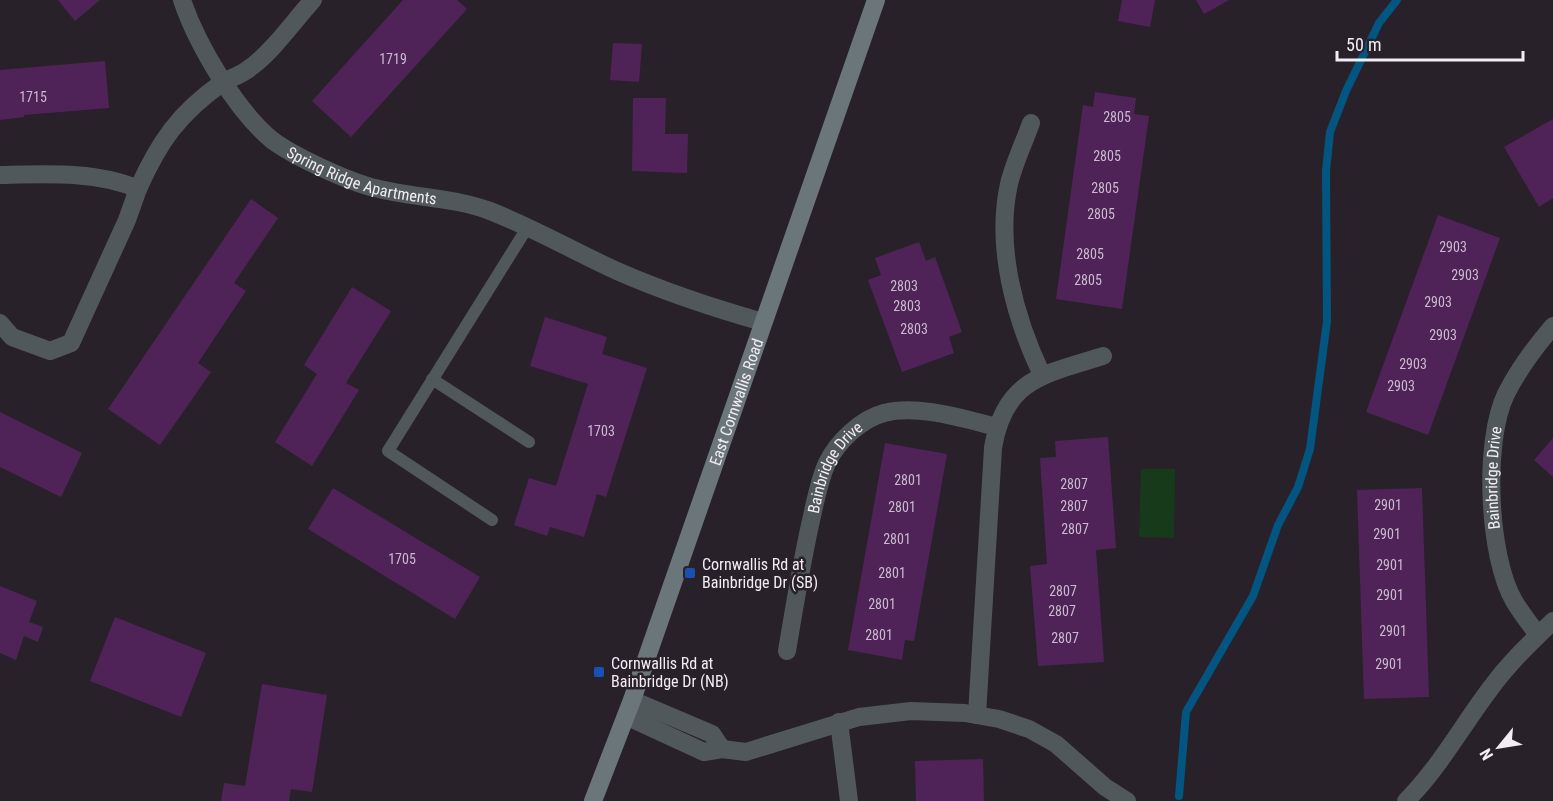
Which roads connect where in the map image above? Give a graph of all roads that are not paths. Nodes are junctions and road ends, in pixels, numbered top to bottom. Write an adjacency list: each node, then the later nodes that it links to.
1 (182, 0): 4 (street, Spring Ridge Apartments)
2 (313, 0): 4 (street)
3 (876, 0): 9 (street, East Cornwallis Road)
4 (225, 81): 7 (street); 8 (street, Spring Ridge Apartments)
5 (1031, 123): 13 (street)
6 (0, 175): 7 (street)
7 (138, 189): 10 (street)
8 (526, 228): 9 (street, Spring Ridge Apartments); 14 (lane)
9 (763, 322): 21 (street, East Cornwallis Road)
10 (0, 323)
11 (1553, 326): 19 (street, Bainbridge Drive)
12 (1103, 356): 13 (street)
13 (1042, 375): 15 (street)
14 (432, 379): 16 (lane); 17 (lane)
15 (997, 427): 20 (street, Bainbridge Drive); 22 (street)
16 (529, 442)
17 (492, 520)
18 (1553, 621): 19 (street)
19 (1538, 635): 27 (street)
20 (786, 651)
21 (629, 708): 23 (street); 24 (street, East Cornwallis Road)
22 (977, 715): 23 (street); 26 (street)
23 (839, 722): 25 (street)
24 (593, 801)
25 (849, 801)
26 (1127, 801)
27 (1406, 801)

